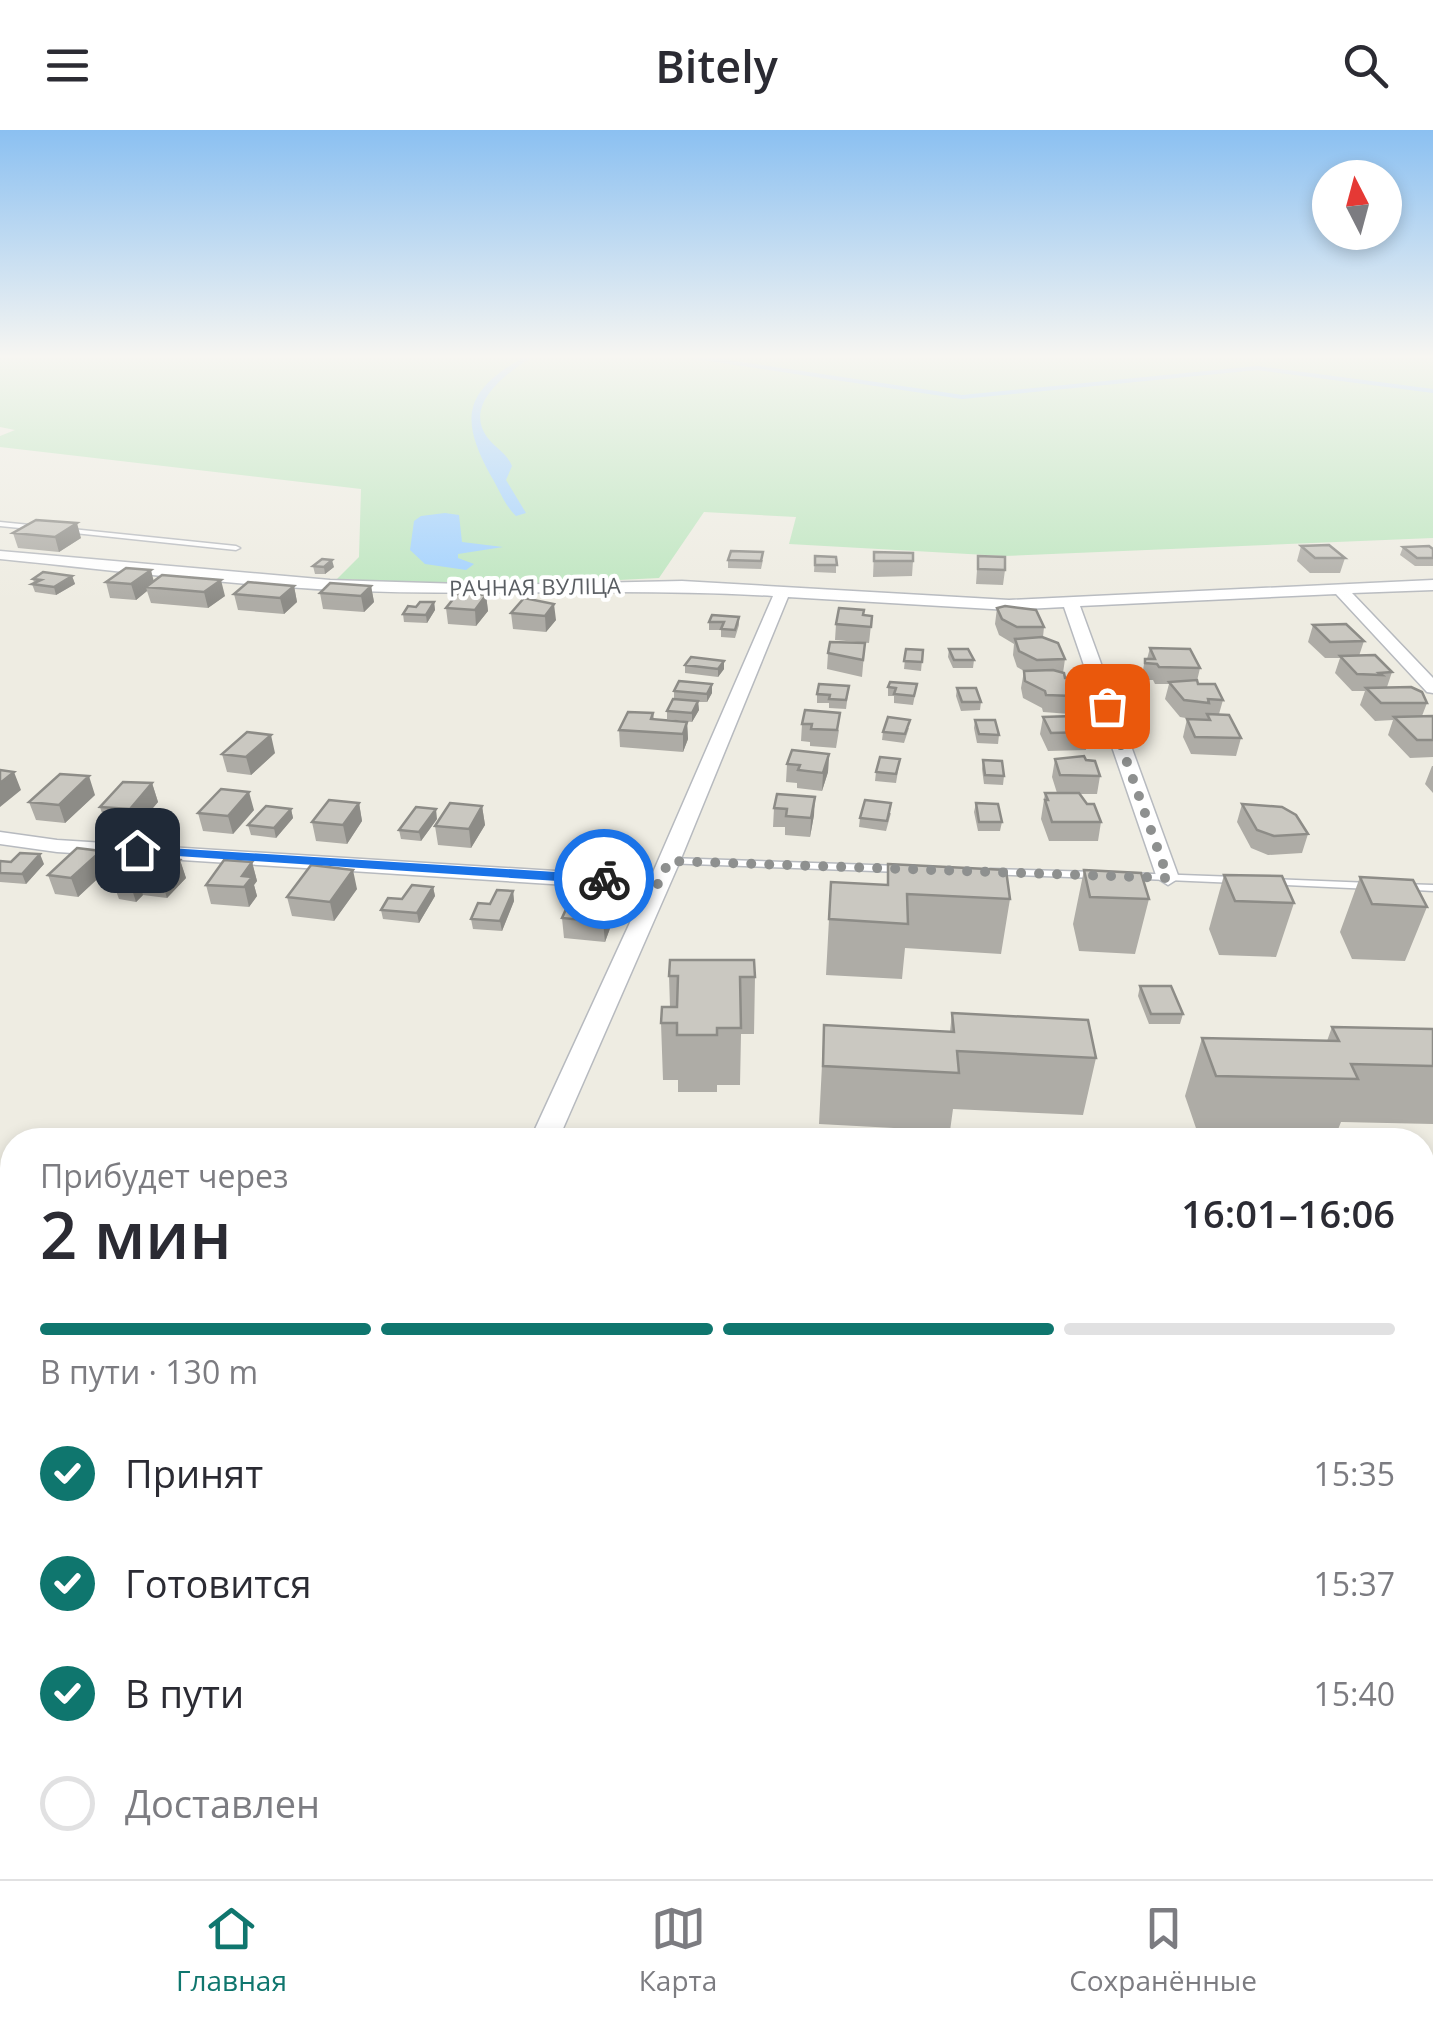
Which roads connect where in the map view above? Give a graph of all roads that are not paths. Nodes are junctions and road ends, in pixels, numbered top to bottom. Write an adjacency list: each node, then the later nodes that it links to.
1 (0, 524): 2 (lane)
2 (236, 548)
3 (0, 555): 5 (street, РАЧНАЯ ВУЛІЦА)
4 (1433, 586): 6 (street, РАЧНАЯ ВУЛІЦА)
5 (782, 592): 7 (street, РАЧНАЯ ВУЛІЦА); 10 (street)
6 (1342, 592): 7 (street, РАЧНАЯ ВУЛІЦА); 8 (street)
7 (1070, 604): 13 (street)
8 (1433, 688)
9 (0, 838): 16 (street)
10 (669, 861): 11 (lane); 16 (street)
11 (922, 869)
12 (980, 871): 13 (lane)
13 (1168, 878): 14 (lane)
14 (1244, 881)
15 (1262, 882): 17 (lane)
16 (658, 884): 20 (street)
17 (1376, 886)
18 (1395, 887): 19 (lane)
19 (1433, 888)
20 (549, 1128)

